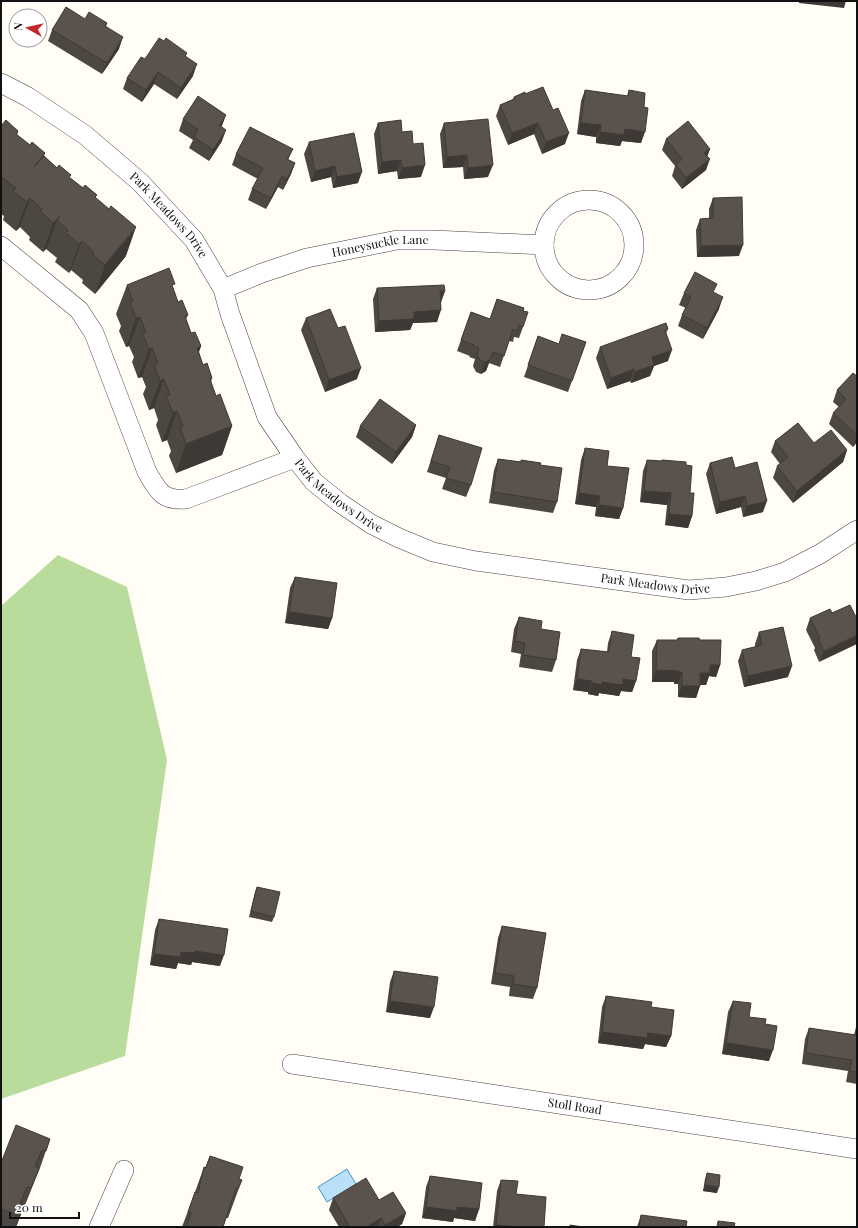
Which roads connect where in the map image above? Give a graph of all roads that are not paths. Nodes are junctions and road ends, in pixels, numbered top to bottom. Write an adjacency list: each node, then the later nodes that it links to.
1 (1, 83): 4 (street, Park Meadows Drive)
2 (544, 245): 2 (street); 4 (street, Honeysuckle Lane)
3 (1, 246): 5 (street)
4 (223, 289): 5 (street, Park Meadows Drive)
5 (295, 458): 6 (street, Park Meadows Drive)
6 (857, 530)
7 (292, 1064): 8 (street, Stoll Road)
8 (857, 1149)
9 (124, 1170): 10 (street)
10 (99, 1227)

